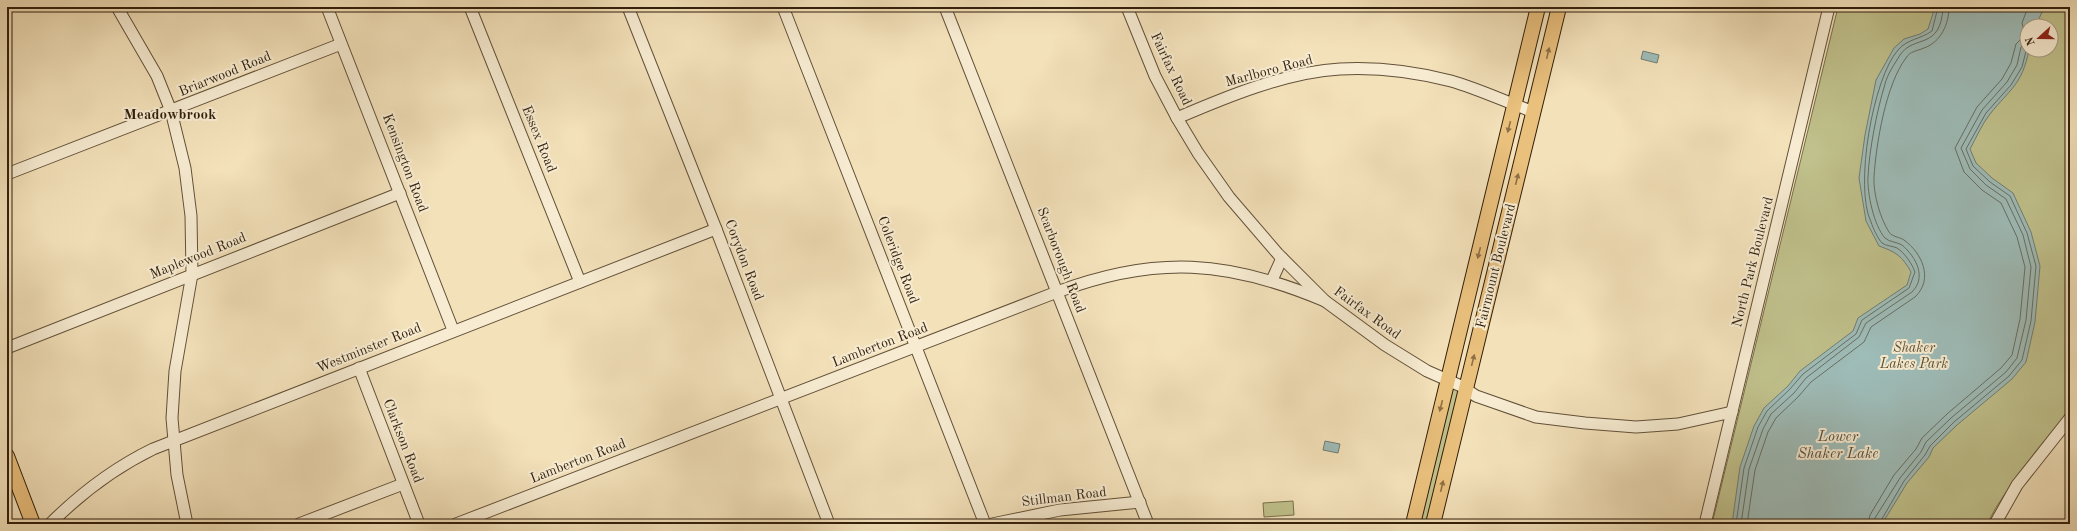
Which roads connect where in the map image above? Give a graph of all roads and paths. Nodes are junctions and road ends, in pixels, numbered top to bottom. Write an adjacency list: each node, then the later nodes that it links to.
1 (117, 7): 13 (street)
2 (327, 7): 11 (street, Kensington Road)
3 (470, 7): 22 (street, Essex Road)
4 (628, 7): 18 (street, Corydon Road)
5 (783, 7): 26 (street, Coleridge Road)
6 (945, 7): 23 (street, Scarborough Road)
7 (1127, 7): 15 (street, Fairfax Road)
8 (1538, 7): 12 (main road, Fairmount Boulevard)
9 (1559, 7): 14 (main road, Fairmount Boulevard, one-way to 9)
10 (1829, 7): 32 (street, North Park Boulevard)
11 (341, 44): 13 (street, Briarwood Road); 17 (street, Kensington Road)
12 (1515, 105): 14 (street, Marlboro Road); 15 (street, Marlboro Road); 29 (main road, Fairmount Boulevard, one-way to 29)
13 (171, 111): 16 (street, Briarwood Road); 20 (street)
14 (1534, 112): 30 (main road, Fairmount Boulevard, one-way to 14)
15 (1177, 118): 19 (street, Fairfax Road)
16 (7, 174)
17 (400, 193): 20 (street, Maplewood Road); 25 (street, Kensington Road)
18 (716, 229): 22 (street, Westminster Road); 31 (street, Corydon Road)
19 (1282, 258): 21 (street); 24 (street, Fairfax Road)
20 (192, 274): 27 (street, Maplewood Road); 34 (street)
21 (1272, 280): 23 (street, Lamberton Road); 24 (street, Lamberton Road)
22 (580, 282): 25 (street, Westminster Road)
23 (1058, 292): 26 (street, Lamberton Road); 37 (street, Scarborough Road)
24 (1325, 301): 29 (street, Fairfax Road)
25 (453, 330): 28 (street, Westminster Road)
26 (916, 347): 31 (street, Lamberton Road); 45 (street, Coleridge Road)
27 (7, 348)
28 (359, 368): 34 (street, Westminster Road); 36 (street, Clarkson Road)
29 (1448, 380): 30 (street, Fairfax Road); 48 (main road, Fairmount Boulevard, one-way to 48)
30 (1466, 389): 32 (street, Fairfax Road); 49 (main road, Fairmount Boulevard, one-way to 30)
31 (780, 399): 43 (street, Lamberton Road); 44 (street, Corydon Road)
32 (1732, 412): 50 (street, North Park Boulevard)
33 (2070, 418): 51 (street)
34 (173, 440): 39 (street, Westminster Road); 40 (street)
35 (7, 456): 38 (main road)
36 (403, 484): 41 (street); 42 (street, Clarkson Road)
37 (1140, 502): 46 (street, Stillman Road); 47 (street, Scarborough Road)
38 (33, 524)
39 (50, 524)
40 (187, 524)
41 (299, 524)
42 (419, 524)
43 (456, 524)
44 (829, 524)
45 (985, 524)
46 (992, 524)
47 (1148, 524)
48 (1413, 524)
49 (1433, 524)
50 (1705, 524)
51 (1994, 524)

